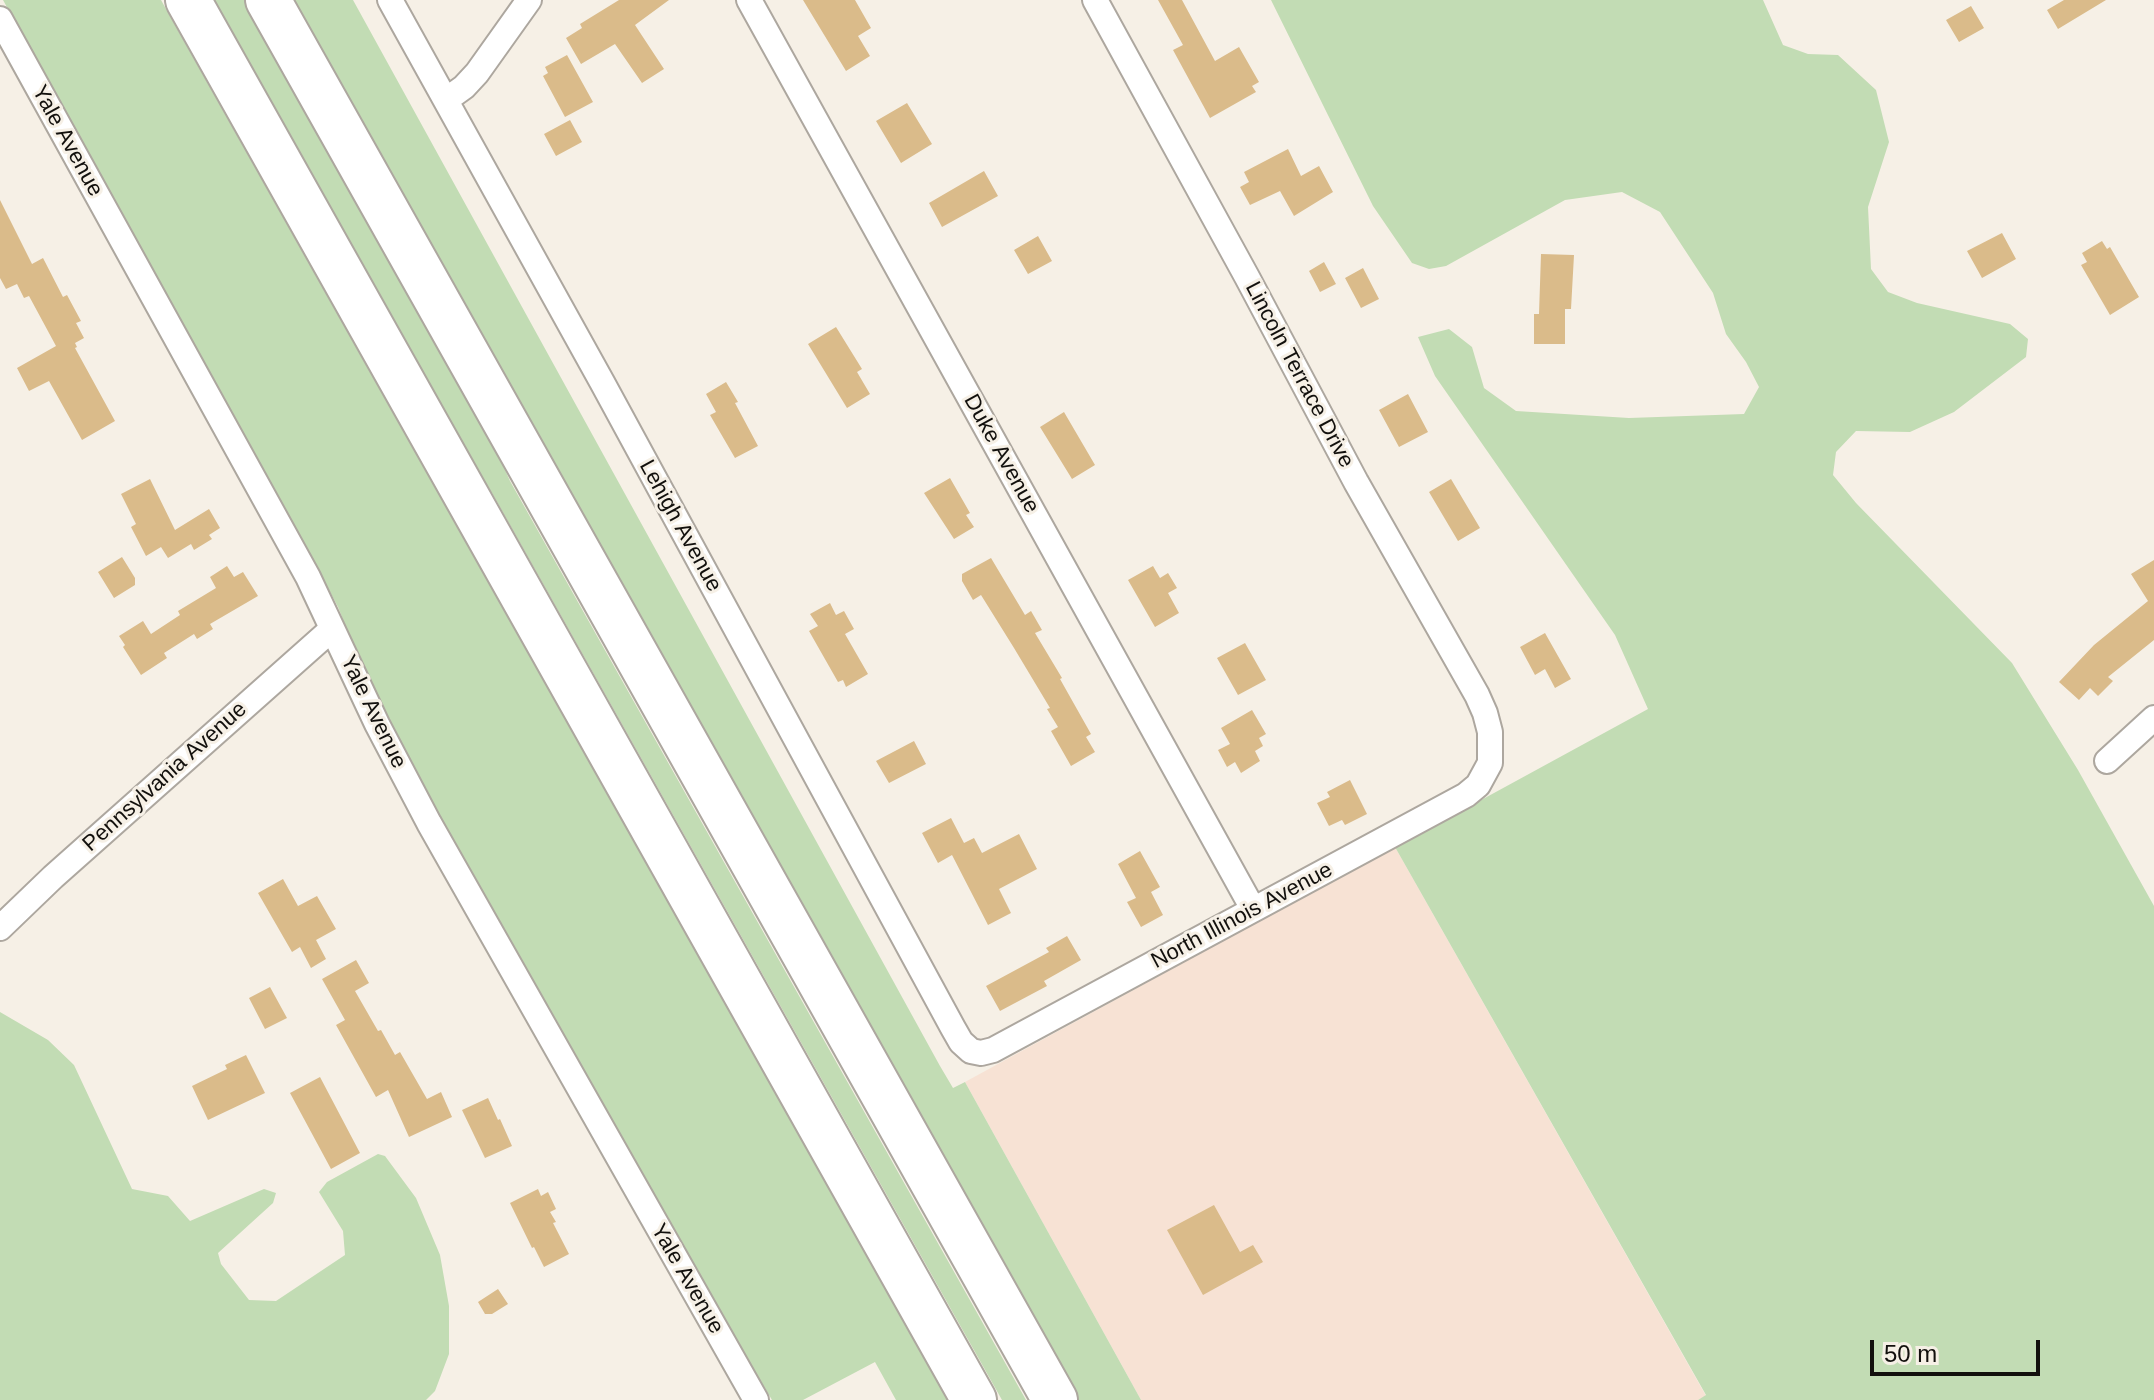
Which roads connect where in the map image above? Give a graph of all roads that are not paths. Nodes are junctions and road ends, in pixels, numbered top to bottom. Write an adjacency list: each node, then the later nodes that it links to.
1 (188, 0): 17 (highway)
2 (268, 0): 18 (highway)
3 (390, 0): 8 (street, Lehigh Avenue)
4 (529, 0): 8 (street)
5 (749, 0): 13 (street, Duke Avenue)
6 (1095, 0): 11 (street, Lincoln Terrace Drive)
7 (0, 19): 9 (street, Yale Avenue)
8 (446, 100): 15 (street, Lehigh Avenue)
9 (332, 629): 14 (street, Pennsylvania Avenue); 16 (street, Yale Avenue)
10 (2154, 718): 12 (street)
11 (1491, 753): 13 (street, North Illinois Avenue)
12 (2107, 761)
13 (1253, 909): 15 (street, North Illinois Avenue)
14 (0, 928)
15 (971, 1051)
16 (756, 1400)
17 (974, 1400)
18 (1055, 1400)

